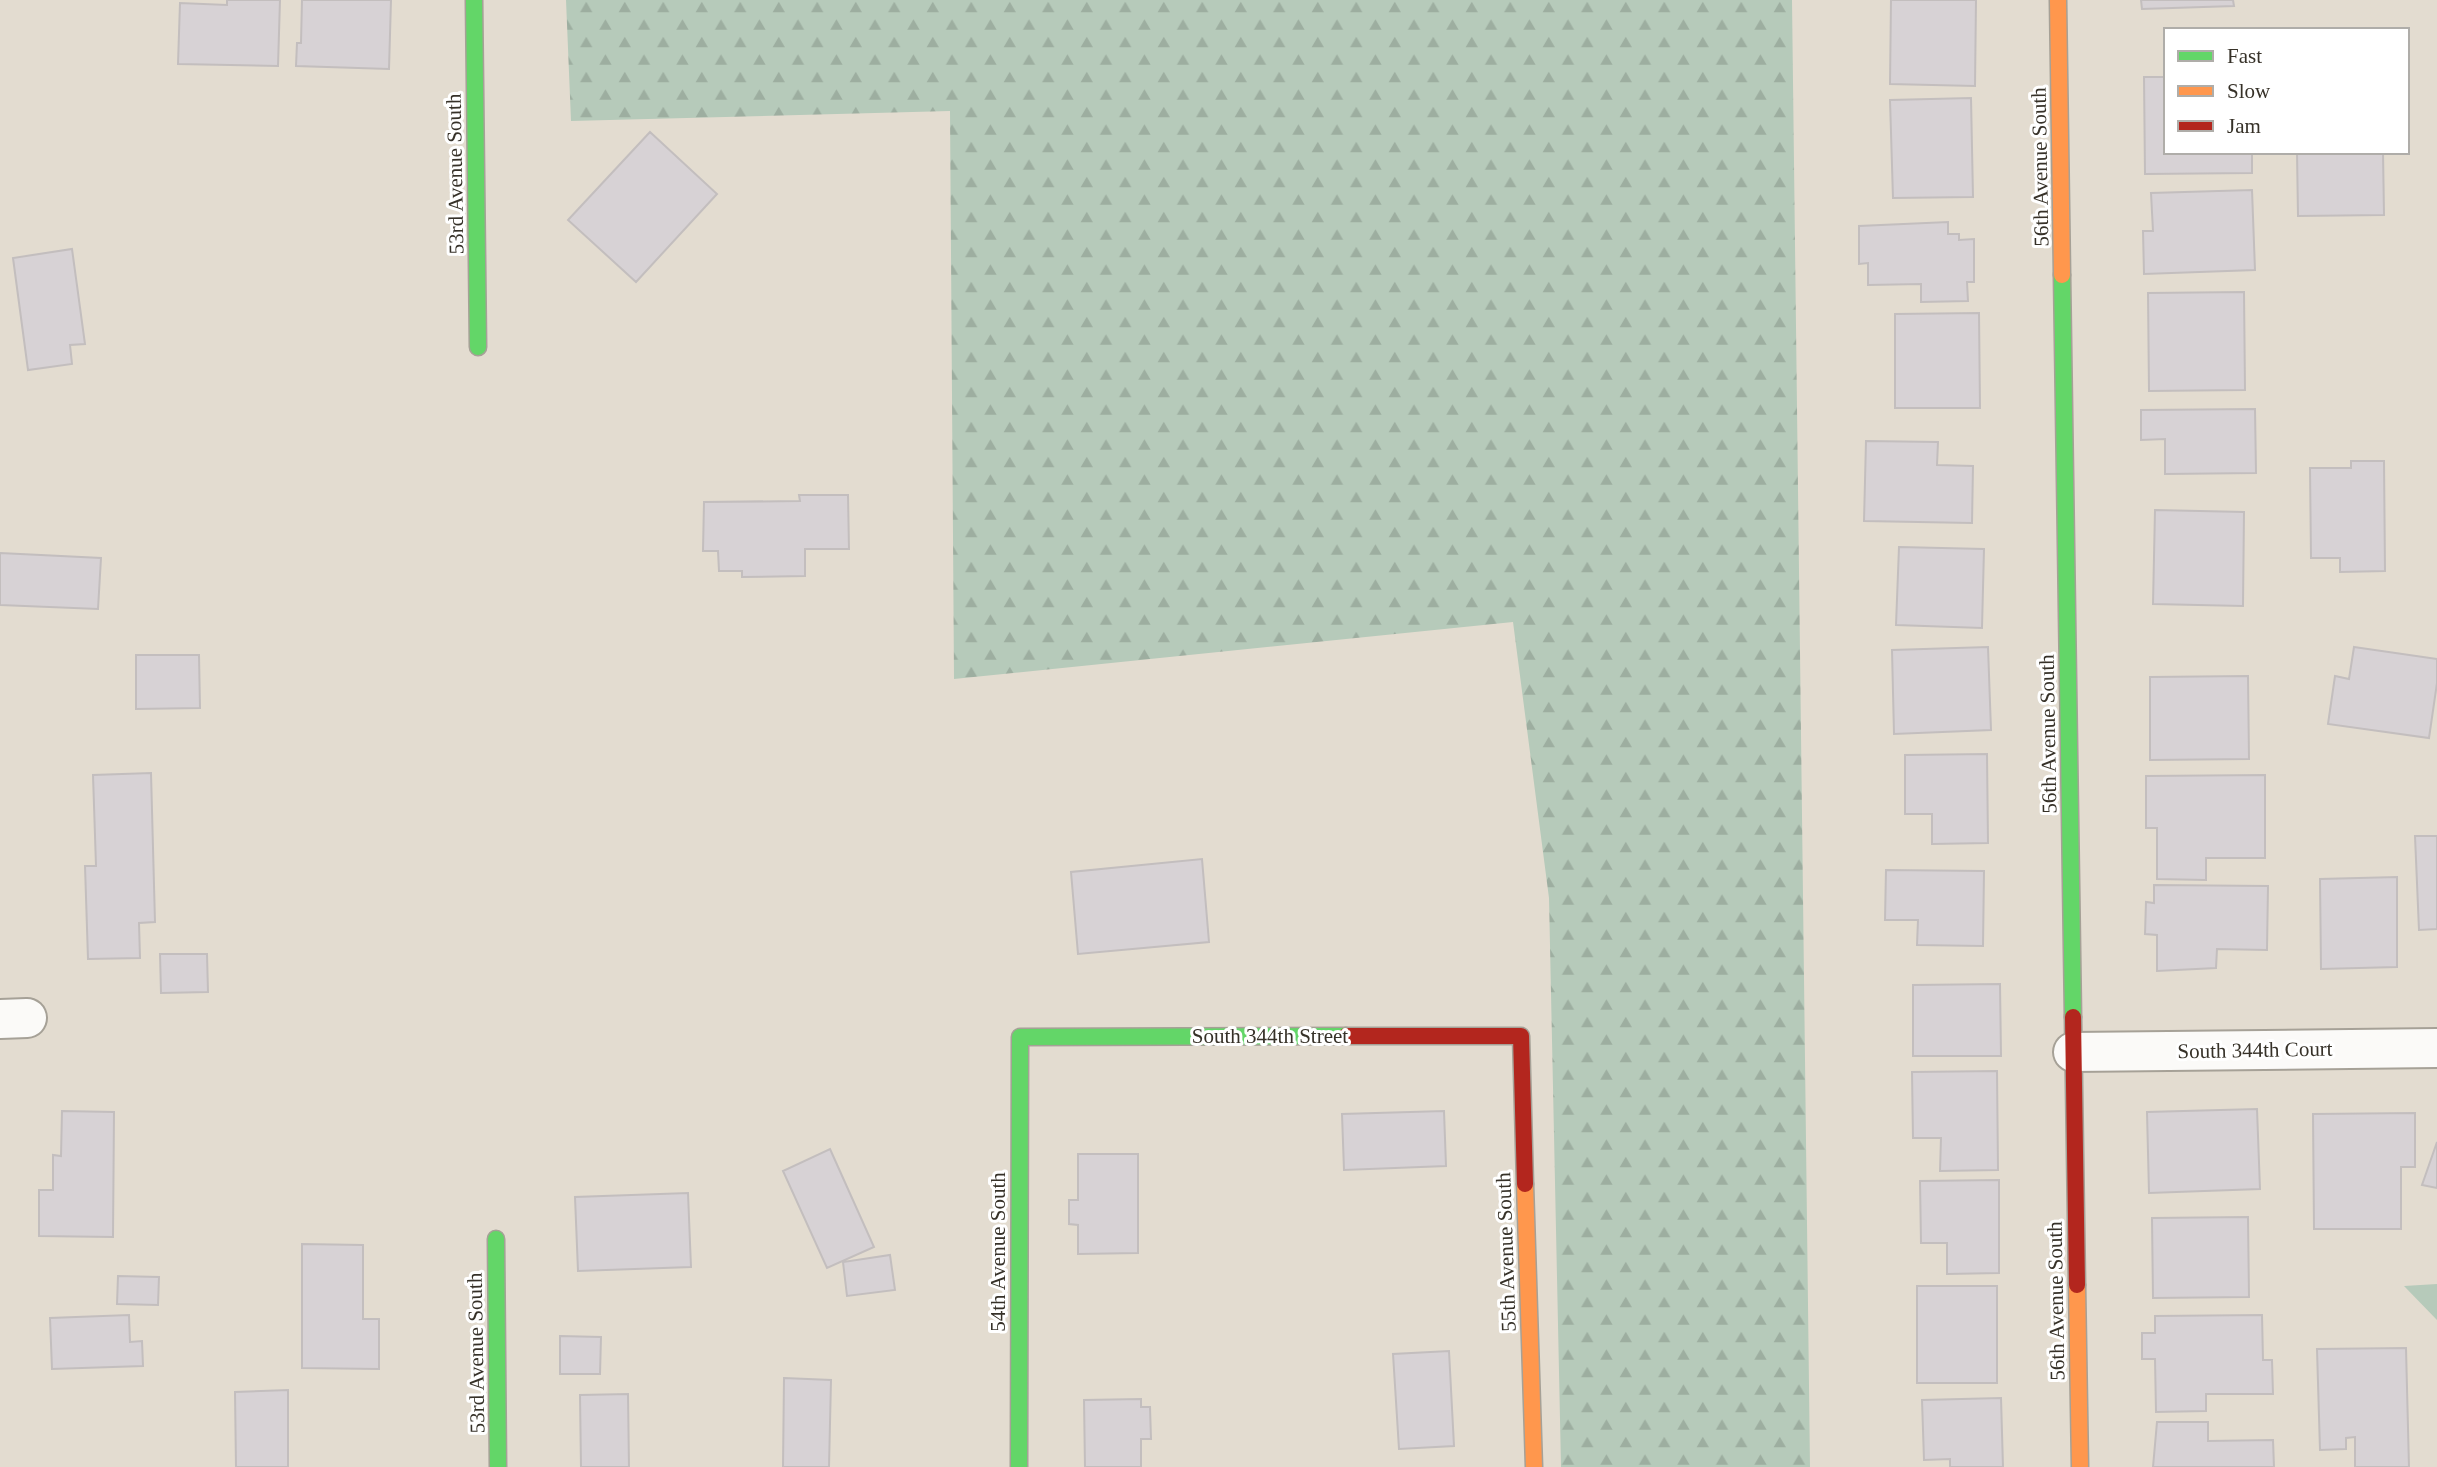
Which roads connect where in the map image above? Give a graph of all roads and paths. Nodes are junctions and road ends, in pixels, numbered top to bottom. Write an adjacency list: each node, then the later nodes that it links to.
1 (474, 0): 3 (street, 53rd Avenue South)
2 (2058, 0): 7 (street, 56th Avenue South)
3 (478, 347)
4 (1521, 1036): 5 (street, South 344th Street); 11 (street, 55th Avenue South)
5 (1020, 1037): 10 (street, 54th Avenue South)
6 (2437, 1048): 7 (street, South 344th Court)
7 (2073, 1052): 12 (street, 56th Avenue South)
8 (496, 1239): 9 (street, 53rd Avenue South)
9 (498, 1467)
10 (1019, 1467)
11 (1534, 1467)
12 (2080, 1467)

